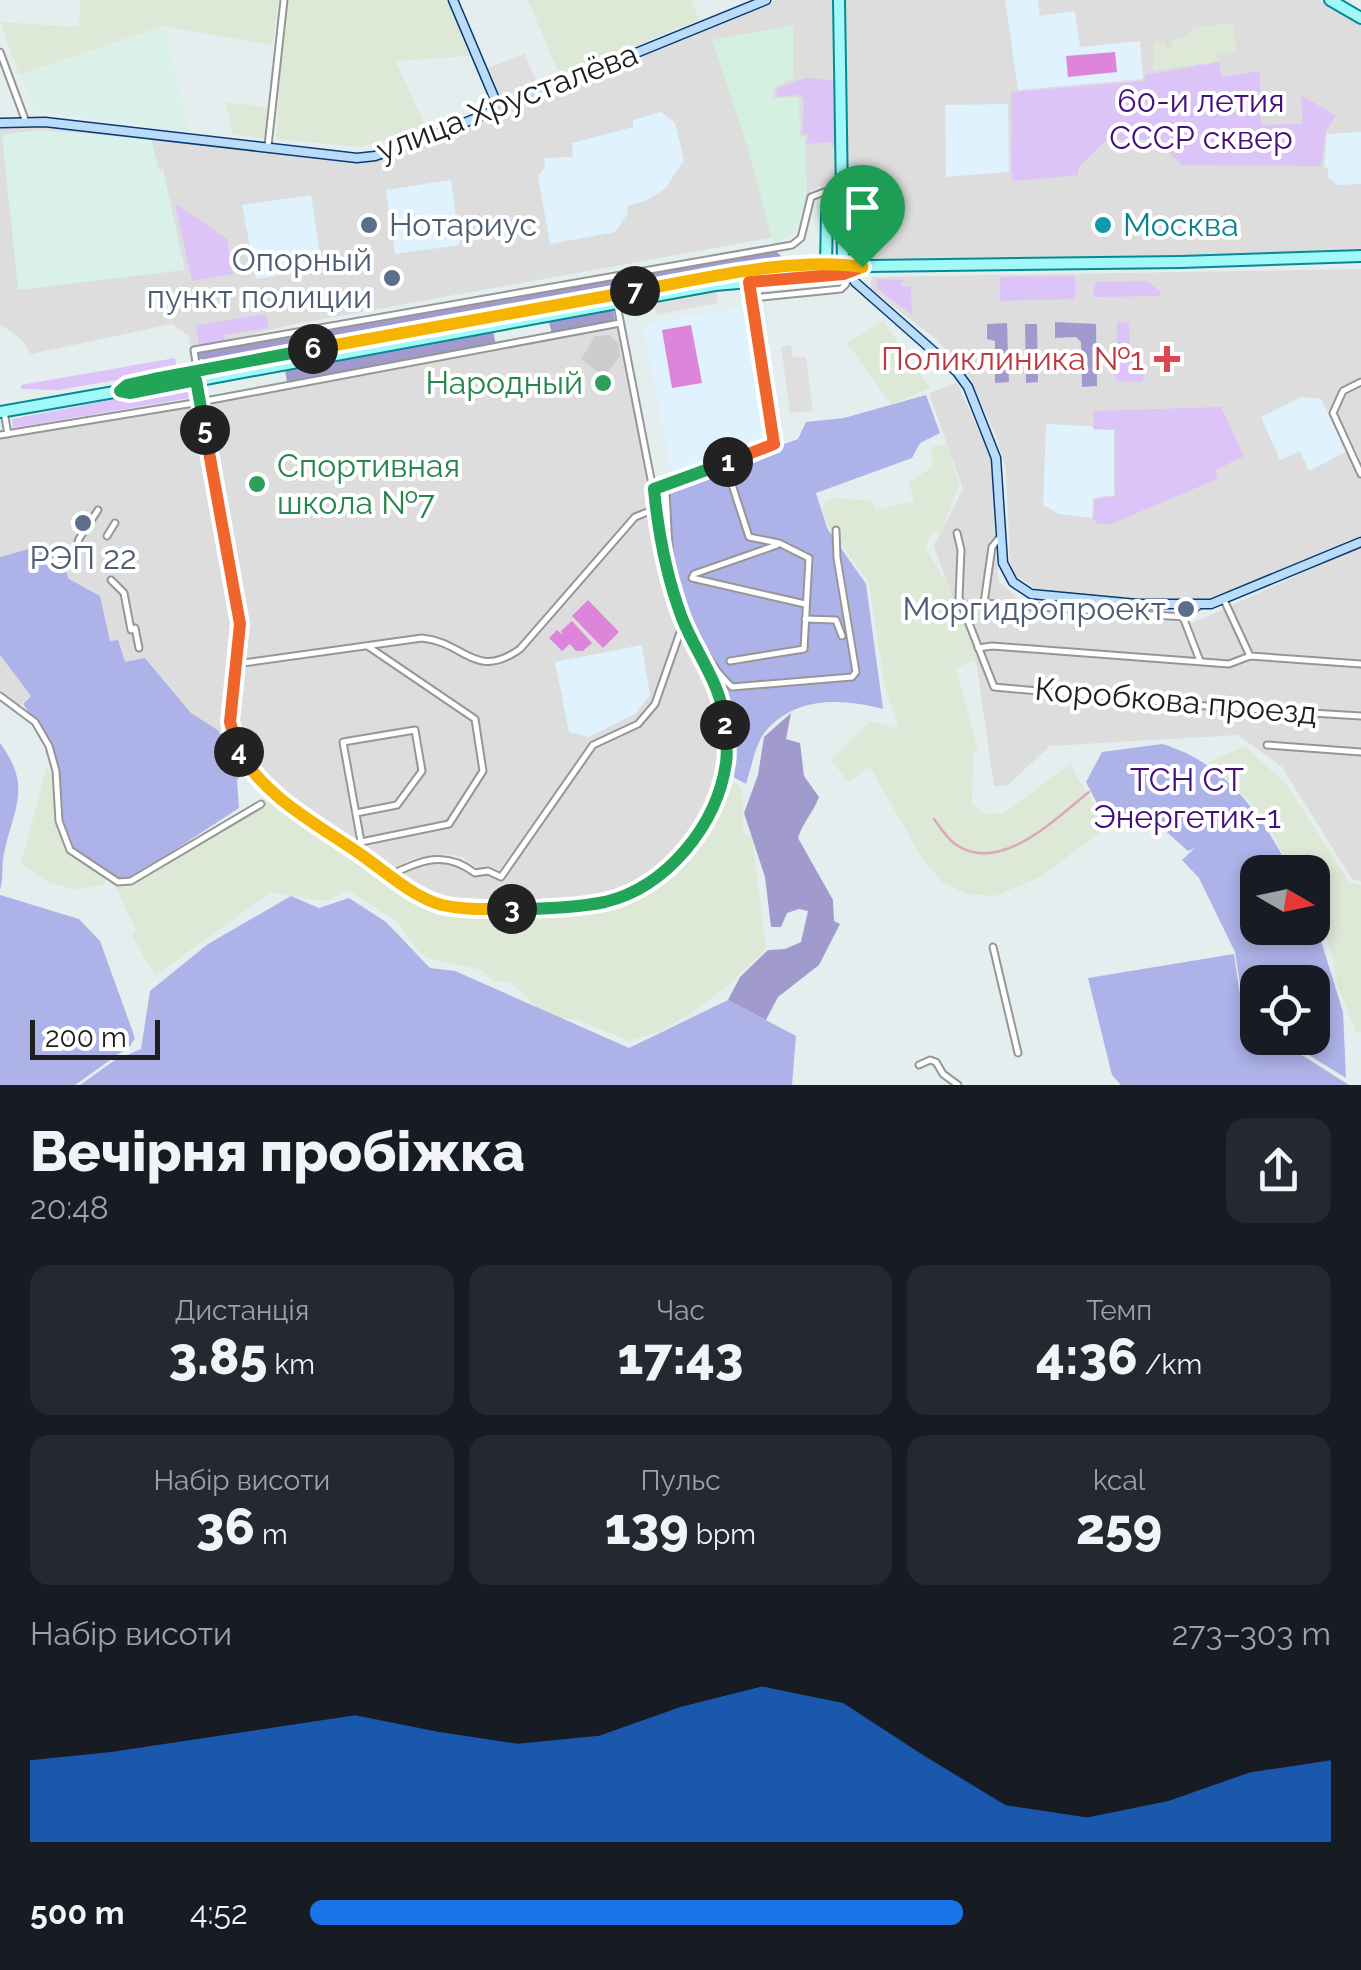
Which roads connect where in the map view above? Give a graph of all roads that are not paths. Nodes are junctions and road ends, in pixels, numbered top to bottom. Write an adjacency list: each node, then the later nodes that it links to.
1 (284, 0): 12 (street)
2 (452, 0): 9 (main road)
3 (766, 0): 9 (main road, улица Хрусталёва)
4 (838, 0): 13 (main road)
5 (1330, 0): 6 (main road)
6 (1350, 5): 7 (main road)
7 (1361, 18)
8 (0, 52): 10 (street)
9 (499, 109): 12 (main road, улица Хрусталёва)
10 (26, 122): 11 (main road, улица Хрусталёва); 12 (main road, улица Хрусталёва)
11 (0, 123)
12 (268, 146)
13 (842, 188): 14 (main road); 15 (main road); 25 (street)
14 (826, 212): 15 (main road); 19 (main road)
15 (842, 213): 16 (main road)
16 (842, 240): 18 (main road); 19 (main road)
17 (1361, 256): 18 (main road)
18 (862, 267): 19 (main road); 21 (main road)
19 (843, 274): 20 (main road); 21 (main road); 22 (street); 25 (main road)
20 (749, 282): 22 (street); 23 (main road)
21 (870, 293): 40 (main road)
22 (752, 298): 30 (street)
23 (616, 303): 24 (street); 25 (main road)
24 (620, 324): 27 (street); 33 (street)
25 (196, 375): 27 (street); 28 (main road)
26 (1361, 382): 31 (street)
27 (200, 402): 29 (street); 60 (street)
28 (2, 412): 29 (street)
29 (4, 434)
30 (725, 463): 32 (street); 42 (street)
31 (1361, 474)
32 (665, 485): 33 (street); 37 (street)
33 (654, 489): 34 (street)
34 (656, 509): 52 (street); 54 (street)
35 (98, 510): 43 (street)
36 (115, 523): 39 (street)
37 (836, 530)
38 (957, 532): 48 (street)
39 (107, 536)
40 (1000, 537): 46 (street); 49 (main road)
41 (1361, 542): 45 (main road)
42 (779, 544): 47 (street); 47 (street)
43 (76, 551)
44 (111, 580): 55 (street)
45 (1224, 600): 49 (main road); 57 (street)
46 (984, 602): 48 (street); 50 (street)
47 (805, 604): 51 (street)
48 (962, 606): 56 (street)
49 (1199, 606): 50 (street)
50 (1183, 617): 59 (street)
51 (805, 619): 53 (street); 58 (street)
52 (684, 622): 70 (street); 70 (street)
53 (842, 636)
54 (366, 646): 60 (street); 68 (street)
55 (139, 648)
56 (978, 648): 59 (street); 63 (street, Коробкова проезд)
57 (1250, 656): 59 (street); 61 (street)
58 (730, 661)
59 (1201, 662)
60 (236, 664): 69 (street)
61 (1361, 664)
62 (0, 696): 66 (street)
63 (1361, 716)
64 (1267, 745): 65 (street)
65 (1361, 752)
66 (261, 804)
67 (356, 813): 67 (street); 68 (street)
68 (361, 842): 69 (street)
69 (352, 848): 70 (street)
70 (388, 876)
71 (994, 947): 72 (street)
72 (1018, 1053)
73 (919, 1065): 74 (street)
74 (958, 1085)

